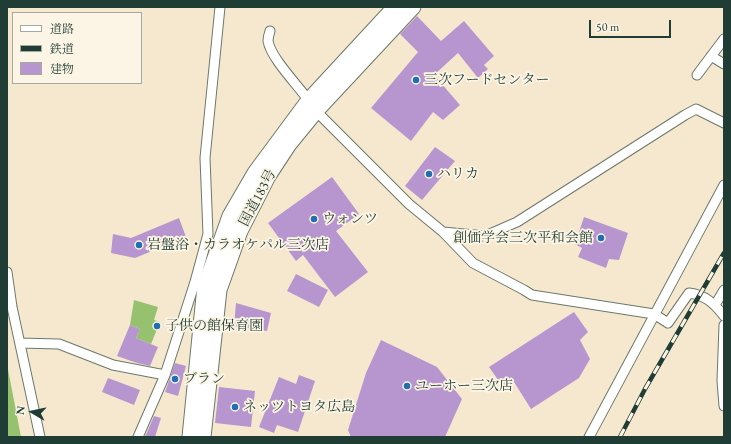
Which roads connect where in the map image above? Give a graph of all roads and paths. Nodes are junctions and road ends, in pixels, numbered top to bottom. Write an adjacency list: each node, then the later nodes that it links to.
1 (220, 7): 14 (street)
2 (395, 7): 9 (highway, 国道183号)
3 (413, 7): 9 (highway, 国道183号)
4 (270, 31): 9 (street)
5 (724, 38): 6 (street)
6 (711, 56): 7 (street); 8 (street)
7 (724, 64)
8 (697, 75)
9 (313, 105): 12 (street); 14 (highway, 国道183号)
10 (724, 123): 12 (street)
11 (724, 185): 17 (street)
12 (443, 232): 17 (street)
13 (7, 272): 20 (street)
14 (207, 286): 21 (street); 26 (highway, 国道183号); 27 (highway, 国道183号)
15 (724, 290): 16 (street)
16 (715, 305): 17 (street); 18 (street)
17 (654, 314): 28 (street)
18 (724, 316)
19 (724, 325): 22 (street)
20 (20, 343): 21 (street); 24 (street)
21 (165, 375): 25 (street)
22 (723, 381): 23 (street)
23 (724, 406)
24 (40, 437)
25 (138, 437)
26 (190, 437)
27 (203, 437)
28 (589, 437)

